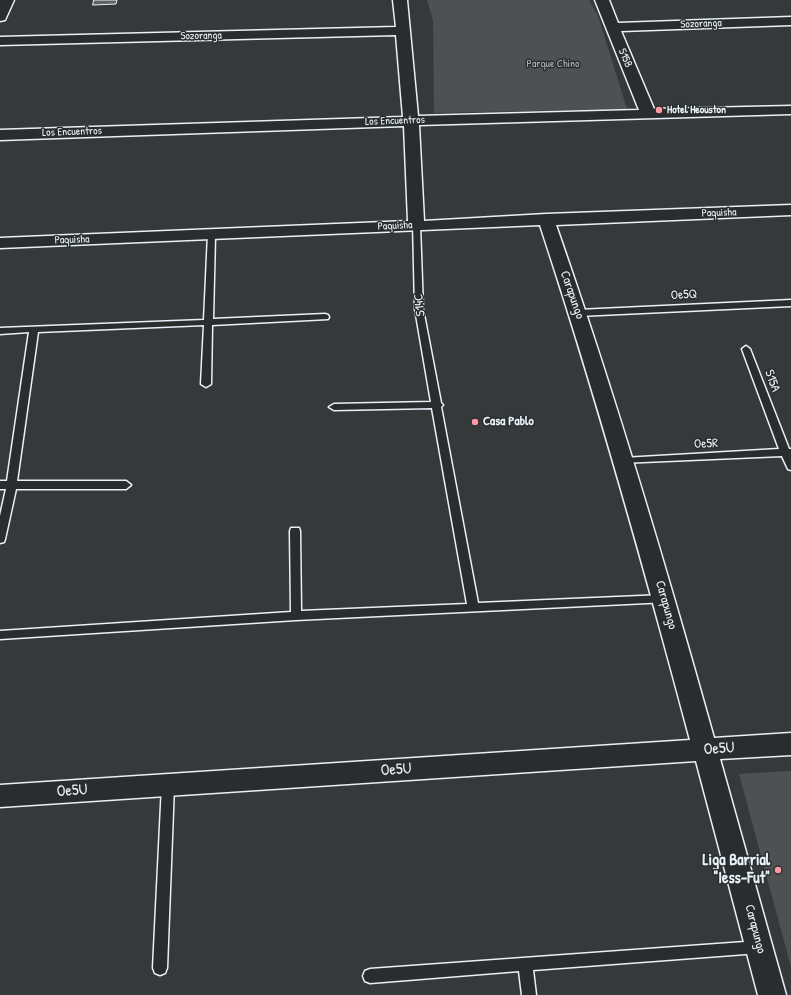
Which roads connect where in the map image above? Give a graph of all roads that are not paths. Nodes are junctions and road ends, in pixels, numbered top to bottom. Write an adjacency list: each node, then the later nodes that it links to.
1 (7, 0): 4 (street)
2 (400, 0): 7 (street, S14C)
3 (602, 0): 6 (street, S15B)
4 (0, 17)
5 (791, 21): 6 (street, Sozoranga)
6 (612, 27): 10 (street, S15B)
7 (402, 31): 8 (street, Sozoranga); 11 (street, S14C)
8 (0, 41)
9 (791, 110): 10 (street, Los Encuentros)
10 (649, 115): 11 (street, Los Encuentros)
11 (411, 121): 12 (street, Los Encuentros); 15 (street, S14C)
12 (0, 135)
13 (791, 210): 14 (street, Paquisha)
14 (546, 219): 15 (street, Paquisha); 19 (street, Carapungo)
15 (416, 225): 16 (street, Paquisha); 26 (lane, S14C)
16 (210, 236): 17 (street, Paquisha); 21 (lane)
17 (0, 243)
18 (791, 303): 19 (lane, Oe5Q)
19 (578, 313): 29 (street, Carapungo)
20 (325, 317): 21 (lane)
21 (208, 322): 22 (lane); 25 (lane)
22 (34, 329): 23 (lane); 31 (lane)
23 (0, 331)
24 (746, 349): 28 (lane, S15A)
25 (206, 384)
26 (438, 405): 27 (lane); 37 (lane, S14C)
27 (334, 407)
28 (788, 452): 29 (lane, Oe5R); 30 (lane, S15A)
29 (623, 461): 36 (street, Carapungo)
30 (791, 467)
31 (12, 484): 32 (lane); 33 (lane); 35 (lane)
32 (0, 485)
33 (126, 485)
34 (295, 531): 38 (lane)
35 (0, 538)
36 (664, 599): 37 (lane); 41 (street, Carapungo)
37 (473, 607): 38 (lane)
38 (296, 616): 39 (lane)
39 (0, 635)
40 (791, 744): 41 (street, Oe5U)
41 (705, 750): 42 (street, Oe5U); 44 (street, Carapungo)
42 (168, 785): 43 (street, Oe5U); 46 (lane)
43 (0, 796)
44 (760, 947): 45 (lane); 49 (street, Carapungo)
45 (525, 964): 47 (lane); 48 (lane)
46 (160, 968)
47 (370, 976)
48 (529, 995)
49 (772, 995)

